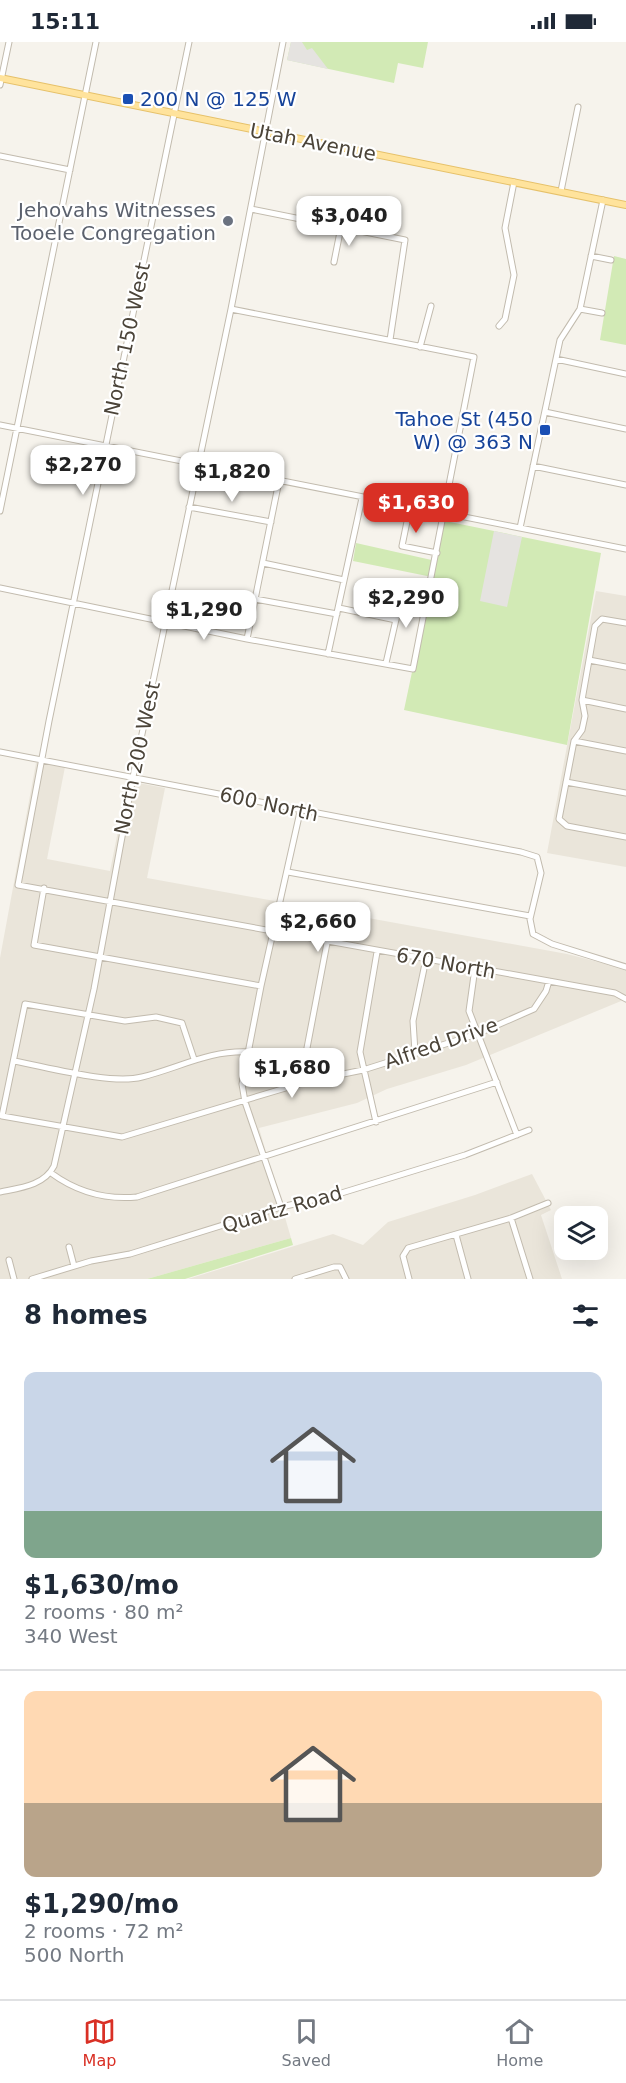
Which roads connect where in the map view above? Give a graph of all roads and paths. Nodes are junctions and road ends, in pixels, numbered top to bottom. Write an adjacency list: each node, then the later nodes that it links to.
1 (9, 42): 5 (street)
2 (96, 42): 6 (street)
3 (189, 42): 8 (street, North 150 West)
4 (283, 42): 9 (street, North 200 West)
5 (0, 80): 6 (main road, Utah Avenue)
6 (85, 95): 8 (main road, Utah Avenue); 11 (street)
7 (578, 107): 13 (street)
8 (174, 113): 9 (main road, Utah Avenue); 34 (street, North 150 West)
9 (264, 132): 12 (main road, Utah Avenue); 16 (street, North 200 West)
10 (0, 156): 11 (street)
11 (70, 170): 32 (street)
12 (514, 182): 13 (main road, Utah Avenue); 25 (street)
13 (561, 191): 14 (main road, Utah Avenue)
14 (603, 200): 15 (main road, Utah Avenue); 18 (street)
15 (626, 205)
16 (251, 209): 17 (street); 22 (street, North 200 West)
17 (341, 227): 20 (street); 26 (street)
18 (591, 256): 19 (street); 23 (street)
19 (611, 260)
20 (334, 262)
21 (431, 306): 27 (street)
22 (231, 309): 26 (street); 35 (street, North 200 West)
23 (580, 309): 24 (street); 28 (street)
24 (602, 313)
25 (499, 326)
26 (390, 340): 27 (street)
27 (420, 347): 43 (street)
28 (556, 359): 29 (street); 30 (street)
29 (626, 374)
30 (545, 412): 33 (street); 36 (street)
31 (0, 425): 32 (street)
32 (17, 428): 34 (street); 42 (street)
33 (626, 429)
34 (105, 446): 35 (street); 53 (street, North 150 West)
35 (198, 466): 37 (street); 40 (street, North 200 West)
36 (533, 466): 38 (street); 45 (street)
37 (279, 481): 39 (street); 44 (street)
38 (626, 485)
39 (362, 498): 41 (street); 49 (street)
40 (189, 507): 44 (street); 56 (street, North 200 West)
41 (410, 507): 43 (street); 47 (street)
42 (0, 511)
43 (445, 513): 45 (street); 47 (street)
44 (271, 522): 48 (street)
45 (520, 528): 46 (street)
46 (626, 549)
47 (437, 553): 61 (street)
48 (263, 563): 49 (street); 52 (street)
49 (344, 580): 54 (street)
50 (0, 588): 53 (street)
51 (403, 589): 55 (street)
52 (255, 599): 54 (street); 58 (street)
53 (73, 603): 56 (street); 68 (street, North 150 West)
54 (338, 611): 55 (street); 59 (street)
55 (396, 620): 61 (street)
56 (165, 621): 58 (street); 69 (street, North 200 West)
57 (626, 622): 60 (street)
58 (247, 639): 59 (street)
59 (328, 654): 61 (street)
60 (589, 660): 62 (street); 63 (street)
61 (386, 663)
62 (626, 667)
63 (582, 700): 64 (street); 65 (street)
64 (626, 709)
65 (574, 741): 66 (street); 70 (street)
66 (626, 751)
67 (0, 752): 68 (street, 600 North)
68 (42, 760): 69 (street, 600 North); 75 (street, North 150 West)
69 (133, 777): 72 (street, 600 North); 77 (street, North 200 West)
70 (566, 782): 71 (street); 73 (street)
71 (626, 793)
72 (300, 812): 74 (street); 78 (street, 600 North)
73 (626, 837)
74 (288, 872): 78 (street); 79 (street)
75 (18, 885): 76 (street, 670 North)
76 (44, 888): 77 (street, 670 North); 82 (street)
77 (109, 900): 79 (street, 670 North); 82 (street, North 200 West)
78 (530, 916): 85 (street)
79 (274, 930): 80 (street, 670 North); 87 (street)
80 (327, 943): 81 (street, 670 North); 97 (street)
81 (377, 952): 83 (street, 670 North); 95 (street)
82 (98, 956): 87 (street); 89 (street, North 200 West)
83 (426, 959): 84 (street, 670 North); 92 (street)
84 (475, 968): 86 (street, 670 North); 90 (street)
85 (626, 968)
86 (549, 981): 88 (street, 670 North); 90 (street, Alfred Drive)
87 (261, 986): 91 (street)
88 (626, 999)
89 (88, 1015): 93 (street); 94 (street); 96 (street, North 200 West)
90 (477, 1034): 92 (street, Alfred Drive); 98 (street)
91 (249, 1052): 93 (street); 99 (street)
92 (415, 1052): 95 (street, Alfred Drive)
93 (194, 1059): 96 (street)
94 (14, 1061): 96 (street); 101 (street, Alfred Drive)
95 (363, 1070): 97 (street, Alfred Drive); 100 (street)
96 (75, 1071): 101 (street, North 200 West)
97 (309, 1081): 99 (street, Alfred Drive)
98 (497, 1082): 100 (street); 103 (street)
99 (245, 1102): 101 (street, Alfred Drive); 104 (street)
100 (376, 1122): 104 (street)
101 (63, 1128): 105 (street, North 200 West)
102 (530, 1130): 103 (street, Quartz Road)
103 (517, 1135): 108 (street, Quartz Road)
104 (263, 1157): 105 (street); 108 (street)
105 (51, 1173): 106 (street)
106 (0, 1192)
107 (548, 1203): 109 (street)
108 (280, 1207): 113 (street, Quartz Road)
109 (511, 1218): 110 (street); 120 (street)
110 (456, 1235): 118 (street); 119 (street)
111 (69, 1247): 113 (street)
112 (9, 1260): 114 (street)
113 (74, 1266): 115 (street, Quartz Road)
114 (14, 1279)
115 (32, 1279)
116 (296, 1279): 117 (street)
117 (346, 1279)
118 (410, 1279)
119 (468, 1279)
120 (530, 1279)

